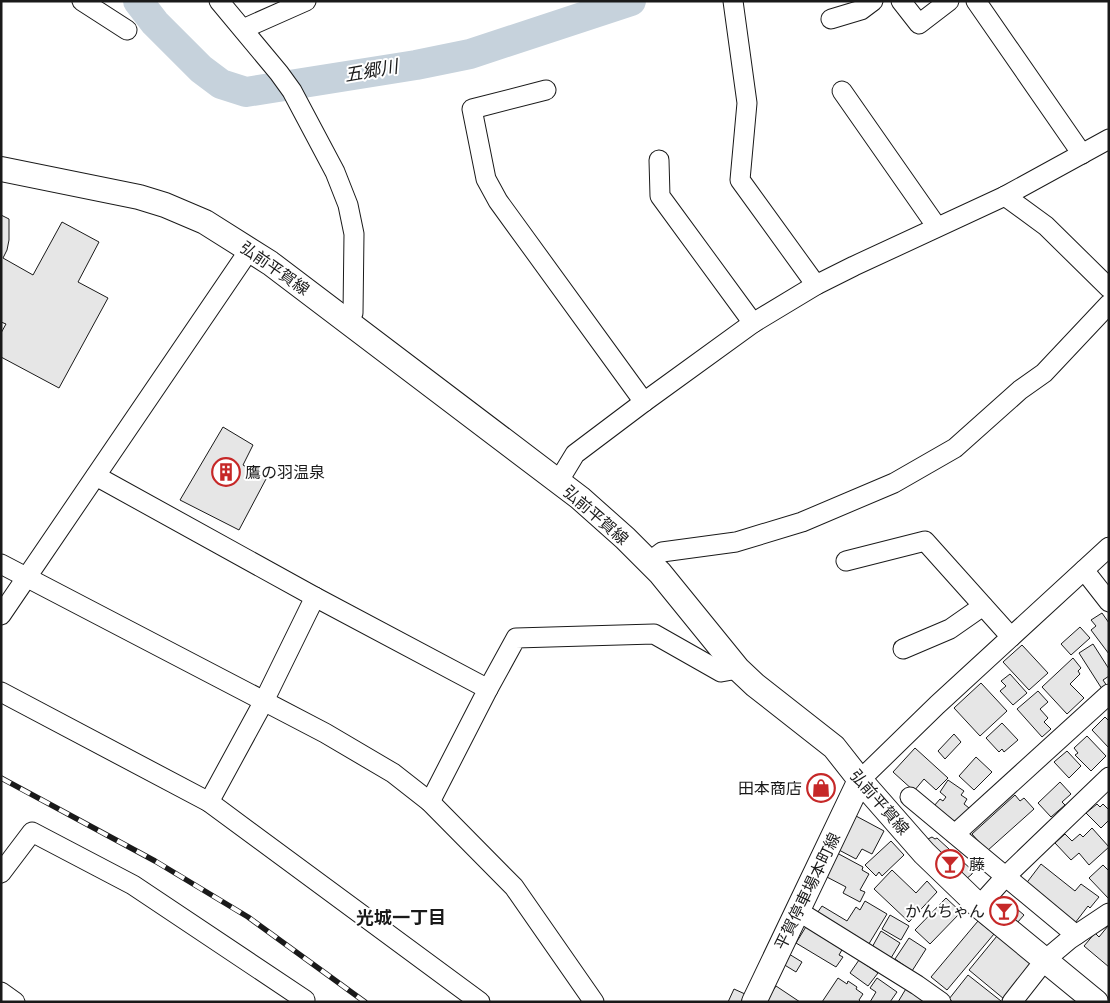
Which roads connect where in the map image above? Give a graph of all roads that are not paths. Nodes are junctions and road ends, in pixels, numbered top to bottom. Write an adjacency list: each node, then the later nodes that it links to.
1 (82, 1): 11 (street)
2 (219, 1): 10 (street)
3 (306, 1): 10 (street)
4 (733, 1): 21 (street)
5 (873, 1): 9 (street)
6 (902, 1): 7 (street)
7 (949, 1)
8 (976, 1): 15 (street)
9 (831, 19)
10 (243, 29): 24 (street)
11 (126, 30)
12 (546, 90): 26 (street)
13 (842, 91): 19 (street)
14 (1109, 140): 15 (street)
15 (1082, 154): 18 (street)
16 (659, 160): 25 (street)
17 (1, 169): 20 (main road, 弘前平賀線)
18 (1005, 196): 19 (street); 22 (street)
19 (937, 227): 21 (street)
20 (250, 249): 24 (main road, 弘前平賀線); 27 (street)
21 (816, 285): 25 (street)
22 (1109, 288)
23 (1109, 304): 31 (street)
24 (348, 322): 28 (main road, 弘前平賀線)
25 (753, 323): 26 (street)
26 (644, 402): 28 (street)
27 (96, 476): 34 (street); 35 (street)
28 (558, 482): 31 (main road, 弘前平賀線)
29 (1109, 547): 33 (street)
30 (846, 561): 37 (street)
31 (649, 562): 41 (main road, 弘前平賀線)
32 (1, 564): 34 (street)
33 (1084, 570): 36 (street); 39 (street)
34 (26, 577): 38 (street); 45 (street)
35 (315, 597): 42 (street); 45 (street)
36 (1109, 602)
37 (983, 606): 39 (street); 40 (street)
38 (1, 615)
39 (1011, 637): 47 (street)
40 (903, 649)
41 (738, 668): 42 (street); 47 (main road, 弘前平賀線)
42 (488, 689): 50 (street)
43 (1, 692): 49 (street)
44 (1109, 694): 51 (street)
45 (264, 701): 49 (street); 50 (street)
46 (1109, 777): 53 (street)
47 (860, 780): 54 (main road, 弘前平賀線); 55 (main road, 平賀停車場本町線)
48 (910, 796): 51 (street)
49 (209, 802): 63 (street)
50 (430, 802): 60 (street)
51 (955, 834): 53 (street)
52 (1, 873): 62 (street)
53 (1006, 876): 54 (street); 57 (street)
54 (979, 906): 58 (main road, 弘前平賀線)
55 (798, 911): 64 (main road, 平賀停車場本町線); 65 (street)
56 (1109, 913): 57 (street)
57 (1076, 935): 58 (street)
58 (1045, 960): 66 (street); 67 (main road, 弘前平賀線)
59 (1, 992): 61 (street)
60 (588, 999)
61 (15, 1002)
62 (303, 1002)
63 (480, 1002)
64 (754, 1002)
65 (941, 1002)
66 (1012, 1002)
67 (1096, 1002)

